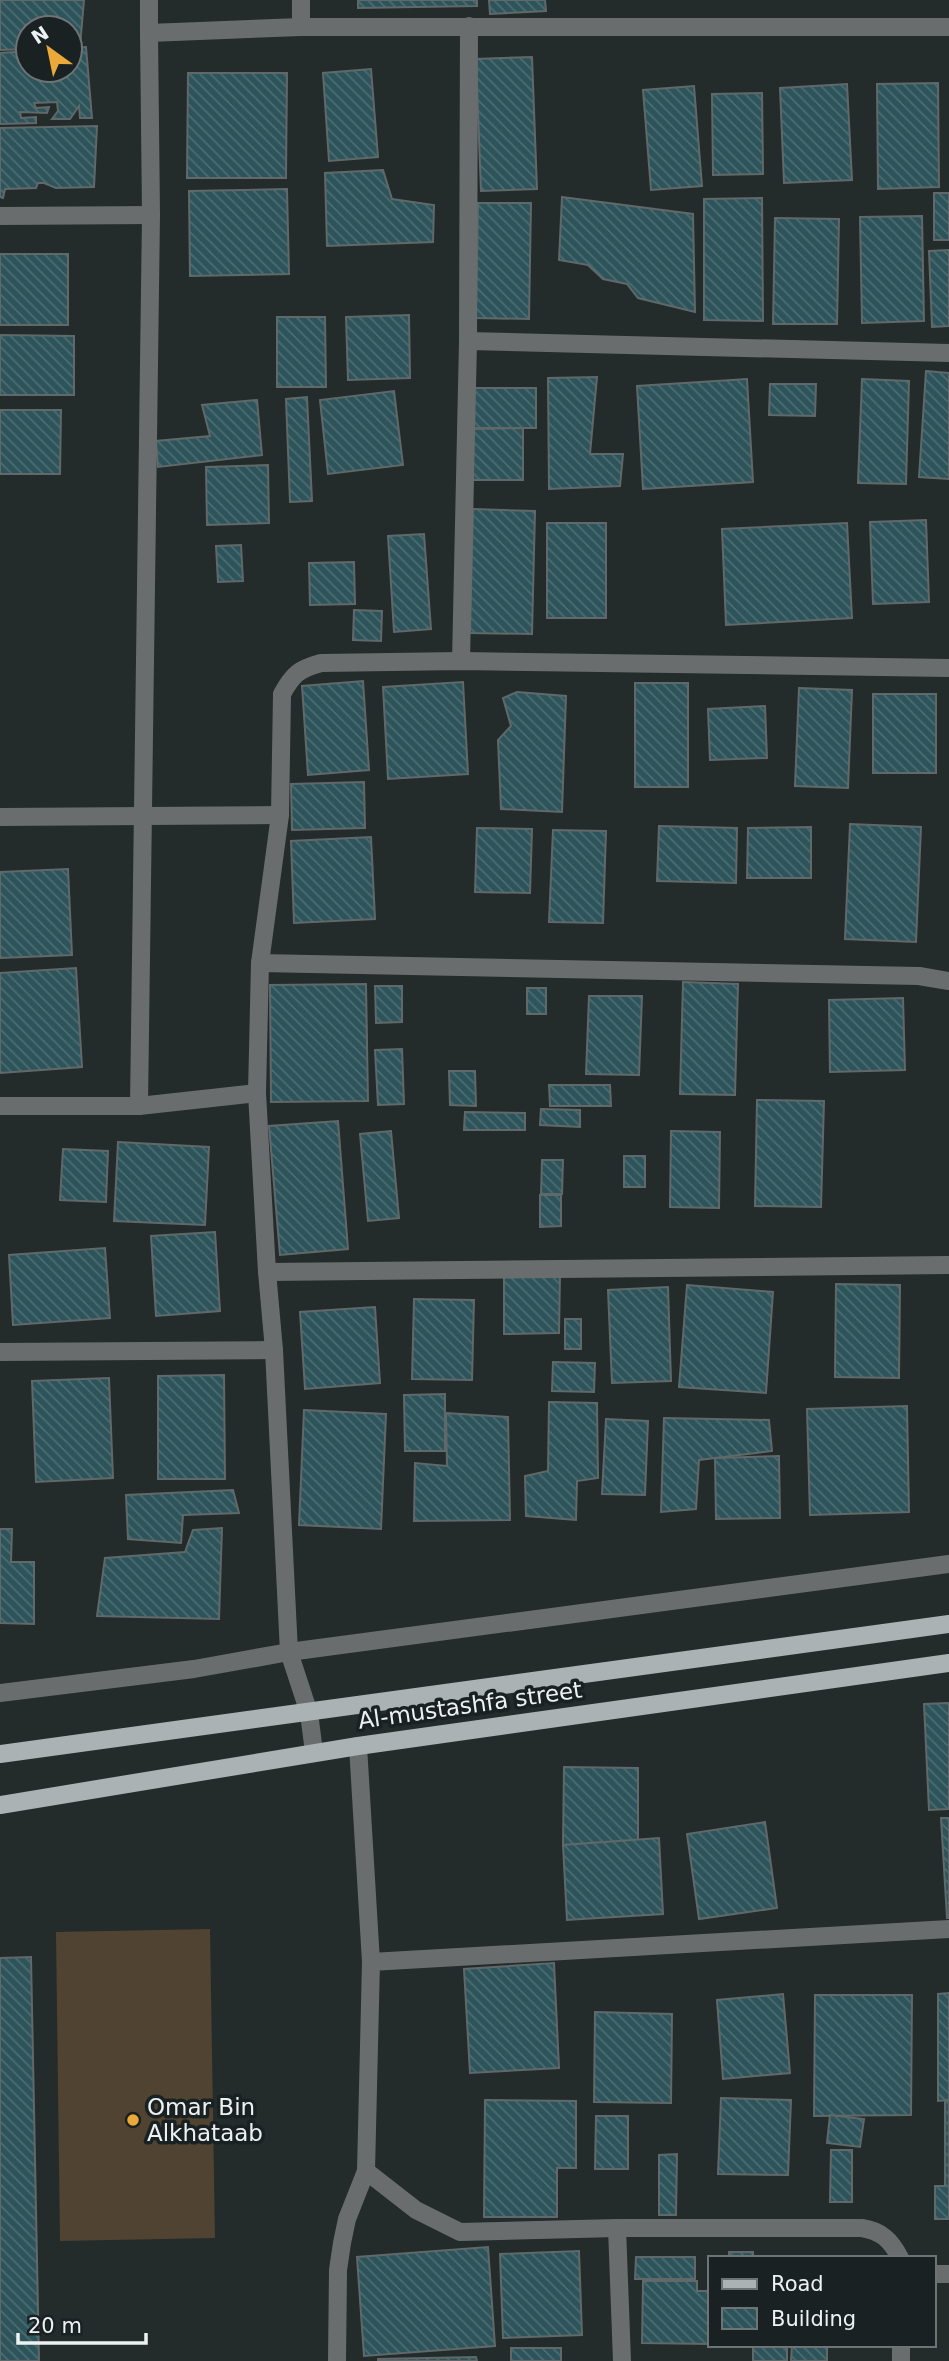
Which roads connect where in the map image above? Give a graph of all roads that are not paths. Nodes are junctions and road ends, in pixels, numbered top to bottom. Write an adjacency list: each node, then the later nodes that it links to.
1 (149, 0): 6 (street)
2 (301, 0): 4 (street)
3 (469, 26): 4 (street); 5 (street); 9 (street)
4 (301, 27): 6 (street)
5 (949, 27)
6 (149, 33): 7 (street)
7 (150, 215): 8 (street); 13 (street)
8 (0, 216)
9 (468, 341): 10 (street); 11 (street)
10 (949, 353)
11 (461, 661): 12 (street); 14 (street)
12 (949, 668)
13 (143, 815): 14 (street); 15 (street); 20 (street)
14 (280, 815): 16 (street)
15 (0, 817)
16 (260, 963): 17 (street); 18 (street)
17 (949, 981)
18 (257, 1093): 20 (street); 22 (street)
19 (0, 1106): 20 (street)
20 (139, 1106)
21 (949, 1265): 22 (street)
22 (267, 1272): 23 (street)
23 (274, 1349): 24 (street); 27 (street)
24 (0, 1352)
25 (949, 1564): 27 (street)
26 (949, 1625): 30 (main road, Al-mustashfa street)
27 (289, 1652): 29 (street); 30 (street)
28 (949, 1663): 31 (main road, Al-mustashfa street)
29 (0, 1693)
30 (310, 1713): 32 (street); 33 (main road, Al-mustashfa street)
31 (358, 1746): 32 (main road, Al-mustashfa street); 36 (street)
32 (314, 1752): 34 (main road, Al-mustashfa street)
33 (0, 1754)
34 (0, 1805)
35 (949, 1929): 36 (street)
36 (371, 1962): 37 (street)
37 (366, 2171): 38 (street); 40 (street)
38 (617, 2228): 39 (street); 41 (street)
39 (899, 2256)
40 (337, 2361)
41 (622, 2361)

